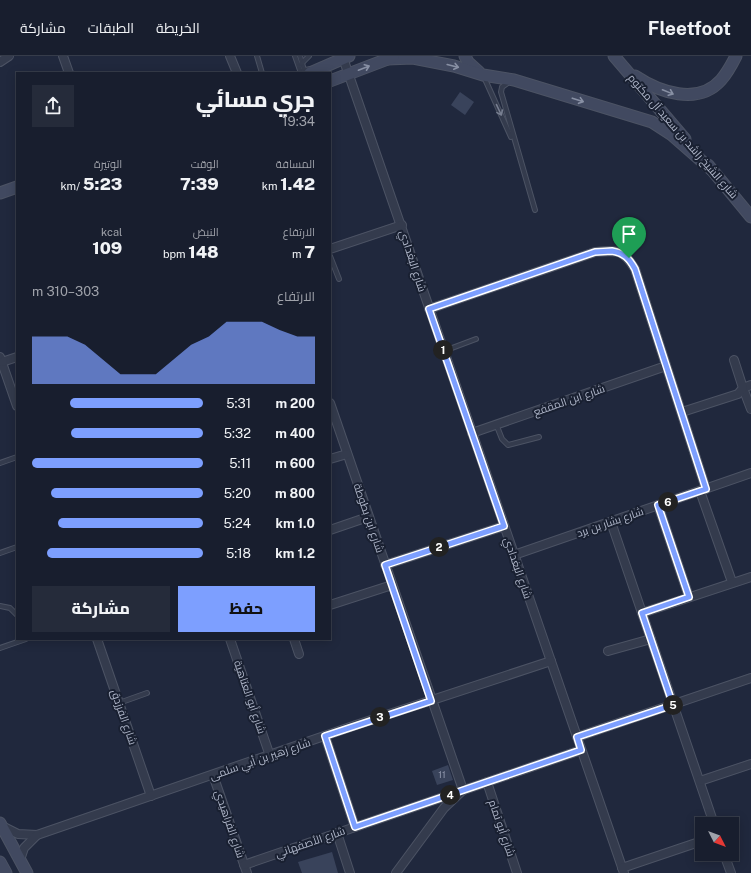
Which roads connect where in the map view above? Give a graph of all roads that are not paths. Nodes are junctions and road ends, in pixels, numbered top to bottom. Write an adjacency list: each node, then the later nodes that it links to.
1 (9, 56): 13 (street)
2 (63, 56): 17 (street)
3 (230, 56): 18 (street)
4 (256, 56): 19 (lane)
5 (295, 56): 14 (lane)
6 (300, 56): 14 (lane)
7 (309, 56): 14 (lane)
8 (465, 56): 23 (street)
9 (614, 56): 15 (street, شارع الشيخ راشد بن سعيد آل مكتوم)
10 (736, 56): 15 (street, one-way to 10)
11 (346, 57): 16 (street); 22 (street, شارع البغدادي)
12 (392, 58): 22 (street, one-way to 12); 23 (street, one-way to 23)
13 (0, 62)
14 (300, 65): 16 (lane); 20 (lane)
15 (622, 66): 27 (street, شارع الشيخ راشد بن سعيد آل مكتوم)
16 (321, 68): 21 (street)
17 (69, 72)
18 (237, 72)
19 (262, 72)
20 (301, 72)
21 (312, 72)
22 (349, 74): 25 (street); 32 (street, شارع البغدادي)
23 (483, 75): 24 (street); 26 (lane, one-way to 26)
24 (514, 80): 26 (lane); 27 (street, one-way to 27)
25 (331, 81)
26 (516, 148): 30 (lane)
27 (712, 170): 31 (street, شارع الشيخ راشد بن سعيد آل مكتوم)
28 (16, 187): 29 (street)
29 (0, 193)
30 (535, 210)
31 (751, 217)
32 (402, 225): 33 (street); 36 (street, شارع البغدادي)
33 (331, 249)
34 (331, 259): 35 (lane)
35 (339, 279)
36 (429, 309): 38 (street, شارع البغدادي); 42 (street)
37 (476, 339): 38 (lane)
38 (444, 351): 49 (street, شارع البغدادي)
39 (16, 357): 40 (street)
40 (1, 359): 44 (street)
41 (734, 360): 43 (street)
42 (666, 366): 47 (street); 48 (street, شارع ابن المقفع)
43 (747, 386): 46 (street); 47 (street)
44 (16, 403)
45 (331, 406): 51 (street, شارع ابن بطوطة)
46 (751, 410)
47 (682, 412): 56 (street)
48 (496, 424): 49 (street, شارع ابن المقفع); 50 (lane)
49 (472, 433): 60 (street, شارع البغدادي)
50 (539, 437)
51 (347, 454): 53 (street); 58 (street, شارع ابن بطوطة)
52 (16, 458): 54 (lane)
53 (331, 459)
54 (0, 463)
55 (751, 473): 56 (street, شارع بشار بن برد)
56 (703, 490): 57 (street, شارع بشار بن برد); 67 (street)
57 (658, 505): 59 (street, شارع بشار بن برد); 69 (street)
58 (368, 517): 61 (street); 65 (street, شارع ابن بطوطة)
59 (611, 522): 64 (street, شارع بشار بن برد); 72 (street)
60 (504, 526): 64 (street, شارع البغدادي); 65 (street)
61 (331, 530)
62 (16, 547): 63 (lane)
63 (0, 553)
64 (514, 555): 82 (street, شارع البغدادي)
65 (385, 565): 68 (street, شارع ابن بطوطة)
66 (751, 577): 67 (street)
67 (732, 582): 69 (street)
68 (392, 585): 70 (street); 85 (street, شارع ابن بطوطة)
69 (689, 597): 72 (street)
70 (331, 605)
71 (0, 606): 73 (lane)
72 (642, 613): 74 (street)
73 (16, 614)
74 (651, 639): 80 (street); 87 (street)
75 (22, 640): 79 (lane)
76 (97, 640): 86 (street, شارع الفرزدق)
77 (230, 640): 91 (street, شارع أبو العتاهية)
78 (294, 640): 81 (street)
79 (0, 648)
80 (608, 652)
81 (299, 654)
82 (551, 661): 85 (street, شارع زهير بن أبي سلمى); 89 (street, شارع البغدادي)
83 (751, 678): 87 (street)
84 (147, 693): 86 (lane)
85 (431, 701): 88 (street, شارع زهير بن أبي سلمى); 96 (street, شارع ابن بطوطة)
86 (119, 703): 97 (street, شارع الفرزدق)
87 (673, 705): 89 (street); 94 (street)
88 (325, 736): 91 (street, شارع زهير بن أبي سلمى); 100 (street)
89 (577, 737): 90 (street, شارع البغدادي)
90 (581, 750): 95 (street, شارع الأصفهاني); 108 (street, شارع البغدادي)
91 (270, 756): 93 (street, شارع زهير بن أبي سلمى)
92 (751, 764): 94 (street)
93 (213, 775): 97 (street, شارع زهير بن أبي سلمى); 107 (street, شارع الفراهيدي)
94 (700, 781): 98 (street)
95 (487, 782): 96 (street, شارع الأصفهاني); 113 (street, شارع أبو تمام)
96 (463, 790): 100 (street, شارع الأصفهاني); 112 (street)
97 (151, 796): 102 (street, شارع زهير بن أبي سلمى)
98 (712, 817)
99 (0, 824): 102 (street, شارع زهير بن أبي سلمى); 104 (street)
100 (355, 827): 101 (street, شارع الأصفهاني)
101 (337, 833): 107 (street, شارع الأصفهاني); 111 (street)
102 (37, 835): 104 (street, شارع زهير بن أبي سلمى)
103 (695, 844): 108 (street)
104 (20, 860): 110 (street)
105 (727, 861): 114 (street)
106 (0, 862): 109 (street)
107 (245, 869)
108 (623, 870)
109 (6, 873)
110 (27, 873)
111 (350, 873)
112 (396, 873)
113 (517, 873)
114 (731, 873)

